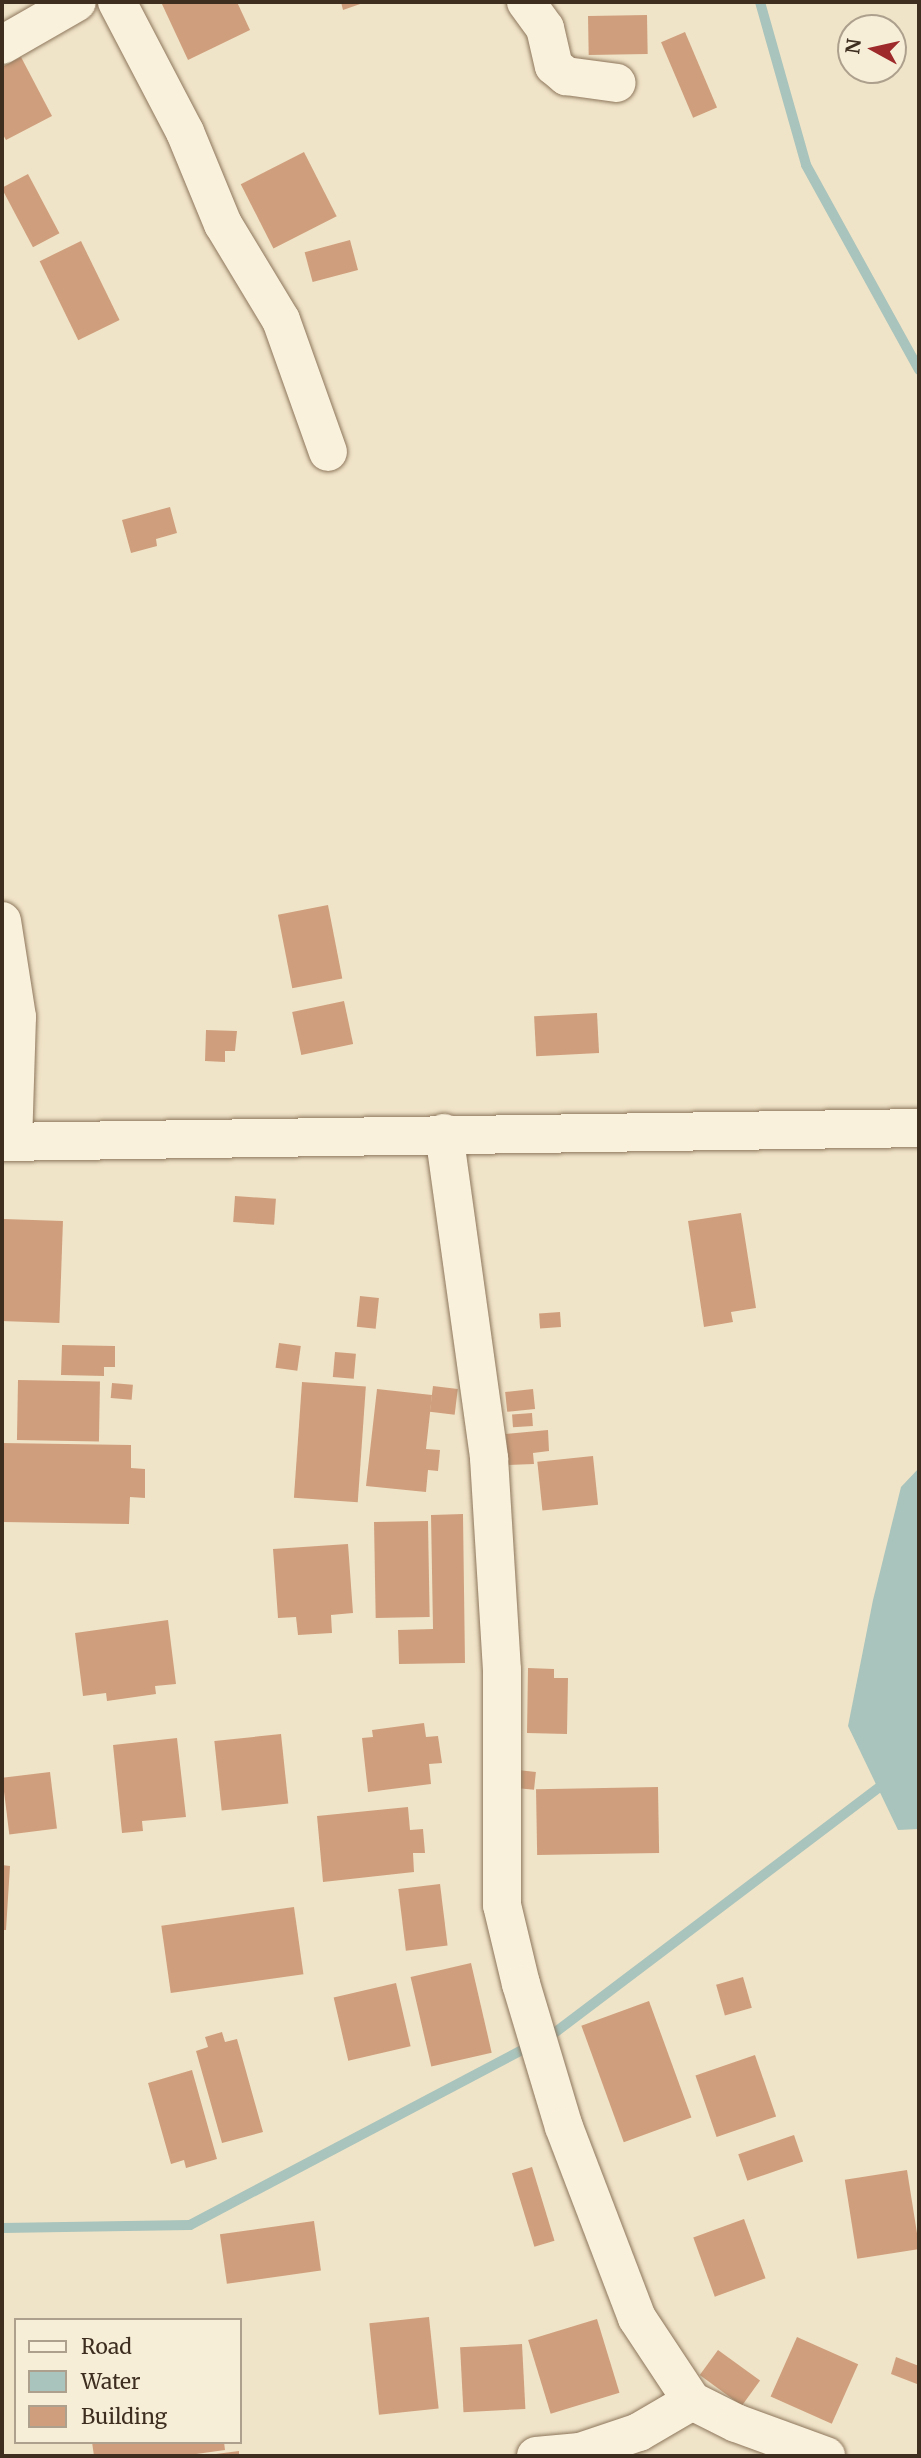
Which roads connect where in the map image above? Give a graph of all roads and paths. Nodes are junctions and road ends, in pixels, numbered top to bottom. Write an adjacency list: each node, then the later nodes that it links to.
1 (78, 2): 4 (street)
2 (117, 2): 6 (street)
3 (526, 2): 5 (street)
4 (2, 45)
5 (617, 83)
6 (328, 452)
7 (2, 921): 10 (street)
8 (919, 1128): 9 (street)
9 (444, 1133): 10 (street); 11 (street)
10 (7, 1142)
11 (692, 2402): 12 (street); 13 (street)
12 (536, 2456)
13 (826, 2456)

